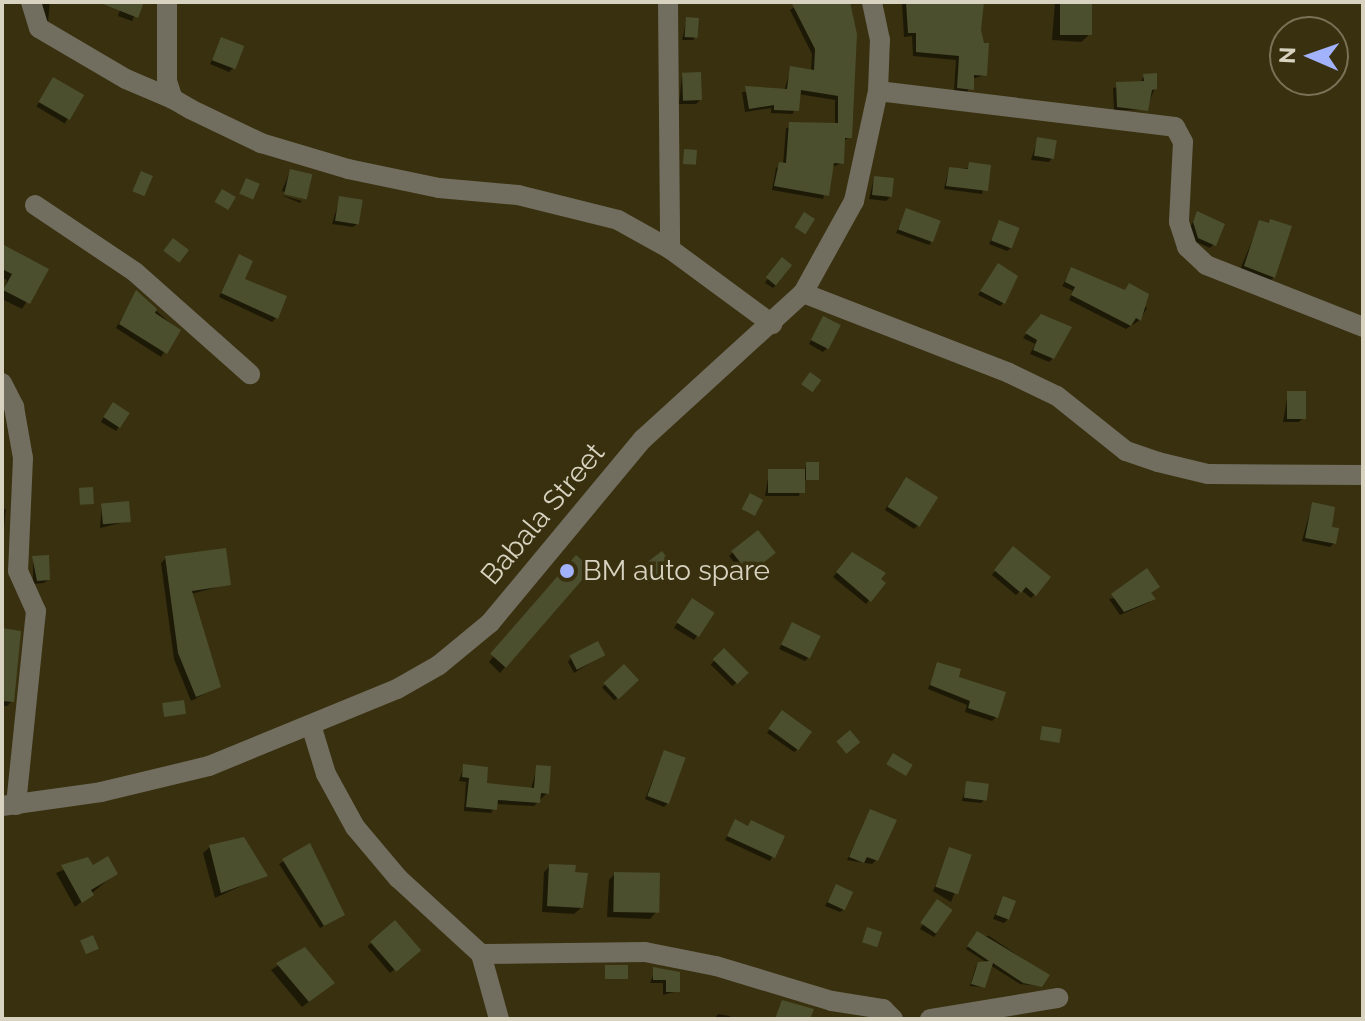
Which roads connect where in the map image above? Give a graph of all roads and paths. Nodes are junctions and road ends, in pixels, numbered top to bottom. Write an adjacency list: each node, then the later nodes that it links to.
1 (31, 2): 6 (street)
2 (167, 2): 6 (street)
3 (668, 2): 8 (street)
4 (872, 2): 5 (street, Babala Street)
5 (878, 91): 9 (street, Babala Street); 11 (street)
6 (173, 99): 8 (street)
7 (35, 205): 12 (street)
8 (670, 249): 10 (street)
9 (803, 293): 10 (street, Babala Street); 14 (street)
10 (772, 324): 15 (street, Babala Street)
11 (1363, 327)
12 (250, 374)
13 (2, 383): 16 (street)
14 (1363, 475)
15 (311, 725): 16 (street, Babala Street); 17 (street)
16 (9, 806)
17 (481, 954): 19 (street); 20 (street)
18 (1058, 998): 22 (street)
19 (829, 1010): 21 (street)
20 (499, 1019)
21 (893, 1019)
22 (930, 1019)

